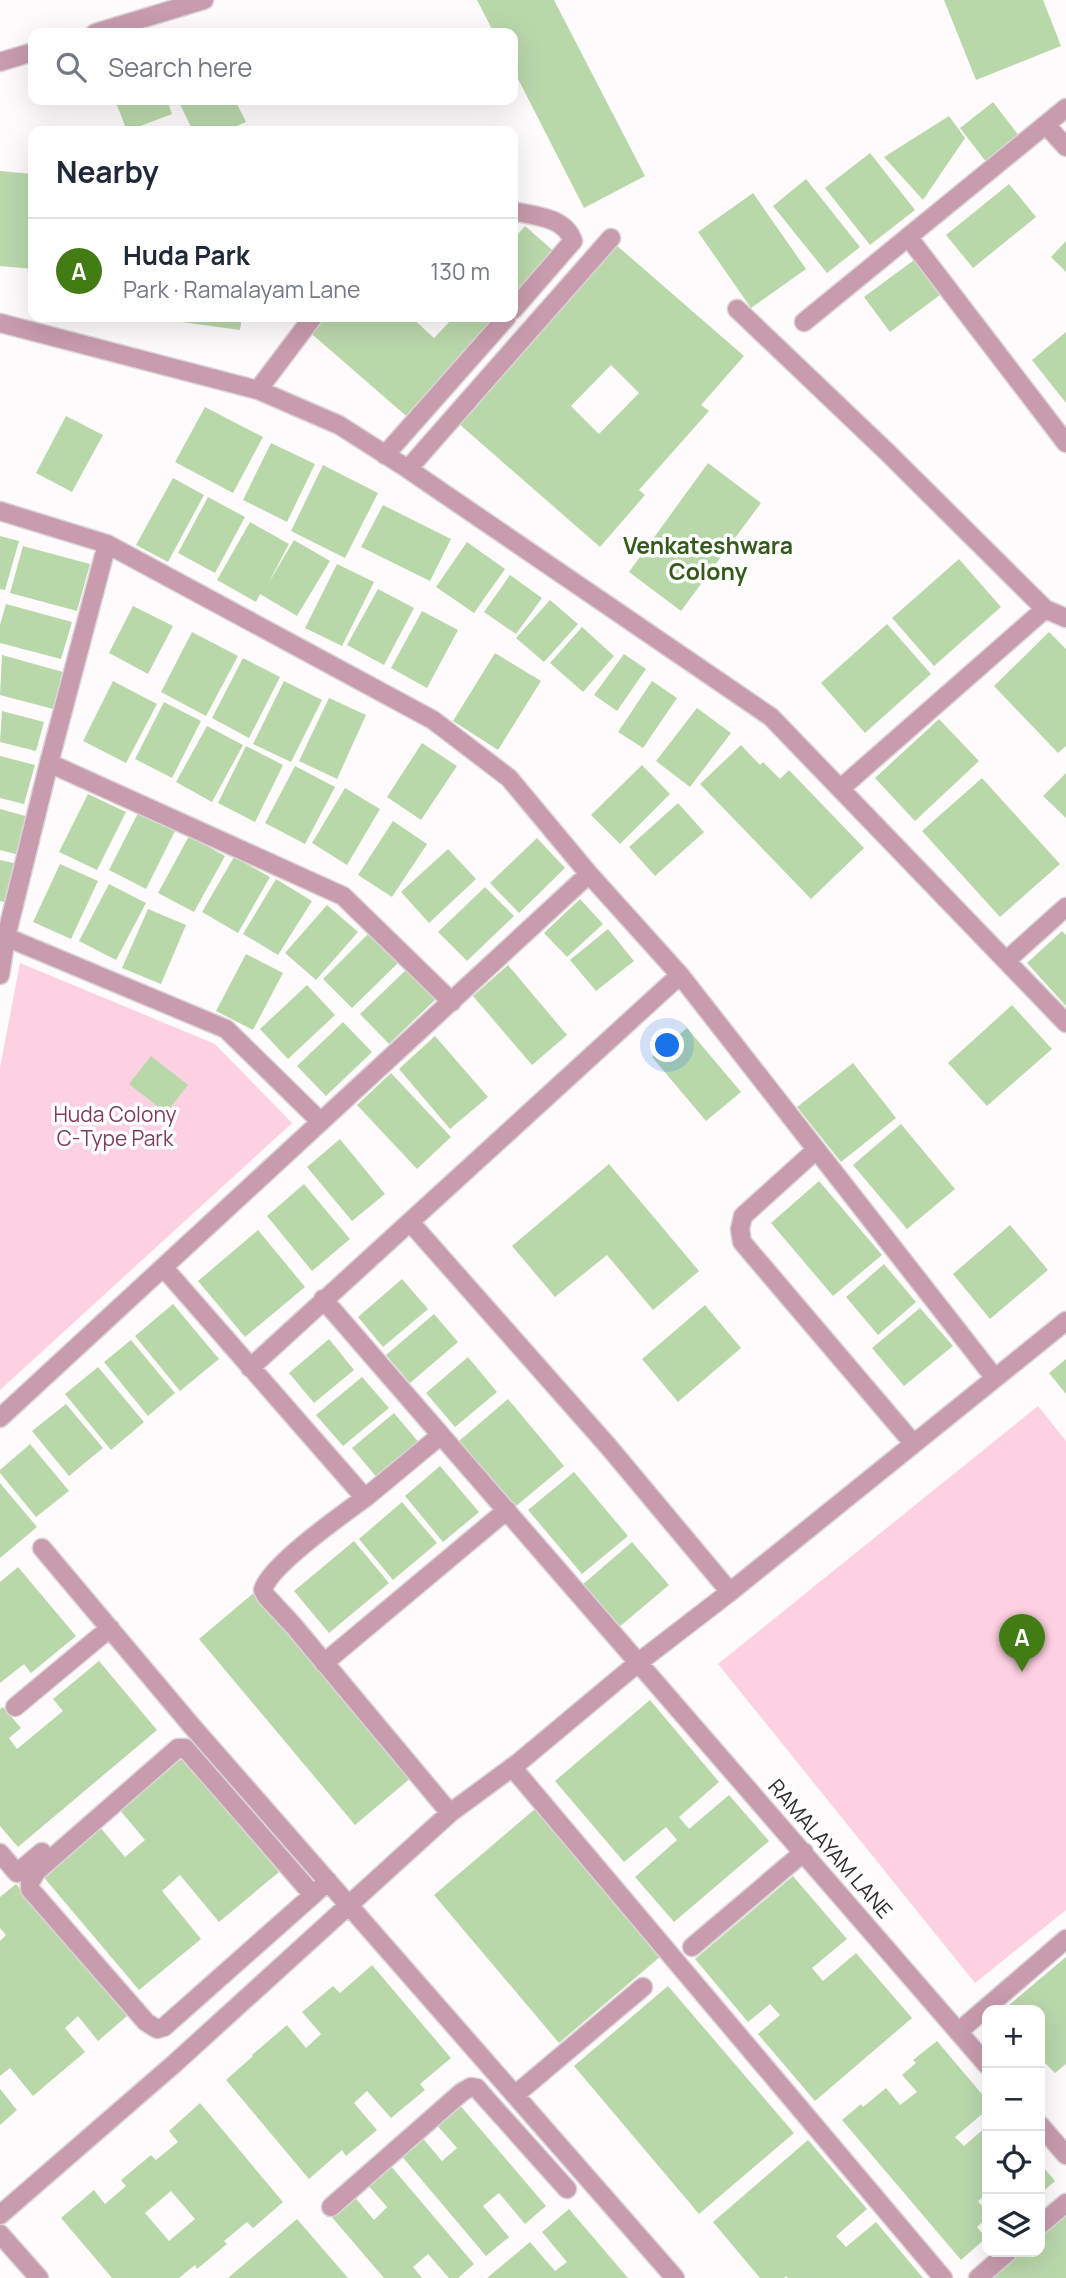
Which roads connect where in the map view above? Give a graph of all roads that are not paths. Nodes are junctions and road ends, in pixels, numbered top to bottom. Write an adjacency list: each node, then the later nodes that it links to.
1 (204, 0): 2 (street)
2 (112, 28)
3 (28, 54): 4 (street)
4 (0, 62)
5 (1066, 108): 6 (street)
6 (1046, 125): 7 (street); 10 (street)
7 (1066, 147)
8 (518, 212): 11 (street)
9 (611, 238): 20 (street)
10 (909, 238): 15 (street); 18 (street)
11 (518, 304)
12 (737, 309): 23 (street)
13 (309, 322): 17 (street)
14 (503, 322): 19 (street)
15 (804, 322)
16 (0, 323): 17 (street)
17 (258, 390): 19 (street)
18 (1066, 443)
19 (385, 455): 20 (street)
20 (408, 469): 26 (street)
21 (0, 511): 22 (street)
22 (107, 544): 25 (street); 27 (street)
23 (1045, 609): 24 (street); 26 (street)
24 (1066, 618)
25 (49, 763): 29 (street); 33 (street)
26 (841, 788): 30 (street)
27 (590, 874): 32 (street); 33 (street)
28 (1066, 907): 30 (street)
29 (6, 937): 31 (street); 35 (street)
30 (1007, 960): 34 (street)
31 (0, 975)
32 (680, 975): 36 (street); 37 (street)
33 (452, 1002): 35 (street)
34 (1066, 1023)
35 (321, 1122): 38 (street)
36 (816, 1150): 42 (street); 45 (street)
37 (410, 1222): 39 (street); 49 (street)
38 (164, 1268): 41 (street); 43 (street)
39 (323, 1299): 41 (street); 44 (street, RAMALAYAM LANE)
40 (1066, 1321): 42 (street)
41 (250, 1368): 46 (street)
42 (994, 1377): 45 (street)
43 (0, 1418)
44 (442, 1435): 46 (street); 47 (street, RAMALAYAM LANE)
45 (913, 1443): 49 (street)
46 (365, 1498): 52 (street)
47 (507, 1510): 51 (street, RAMALAYAM LANE); 52 (street)
48 (42, 1548): 50 (street)
49 (730, 1592): 51 (street)
50 (110, 1628): 53 (street); 54 (street)
51 (639, 1662): 55 (street); 57 (street, RAMALAYAM LANE)
52 (324, 1663): 56 (street)
53 (15, 1707)
54 (191, 1724): 58 (street); 59 (street)
55 (512, 1767): 56 (street); 81 (street)
56 (450, 1813): 61 (street)
57 (804, 1852): 63 (street); 65 (street, RAMALAYAM LANE)
58 (0, 1853)
59 (328, 1881): 60 (street); 61 (street)
60 (313, 1895): 60 (street)
61 (348, 1904): 67 (street); 75 (street)
62 (1066, 1939): 65 (street)
63 (692, 1947)
64 (643, 1987): 67 (street)
65 (958, 2032): 66 (street, RAMALAYAM LANE)
66 (982, 2059)
67 (515, 2095): 70 (street)
68 (1045, 2131): 69 (street)
69 (1066, 2155)
70 (569, 2157): 71 (street); 80 (street)
71 (552, 2172): 72 (street); 74 (street)
72 (567, 2189)
73 (1066, 2203): 76 (street)
74 (331, 2207)
75 (0, 2215)
76 (1045, 2221)
77 (0, 2234): 79 (street)
78 (1002, 2257): 82 (street)
79 (39, 2278)
80 (675, 2278)
81 (943, 2278)
82 (978, 2278)

